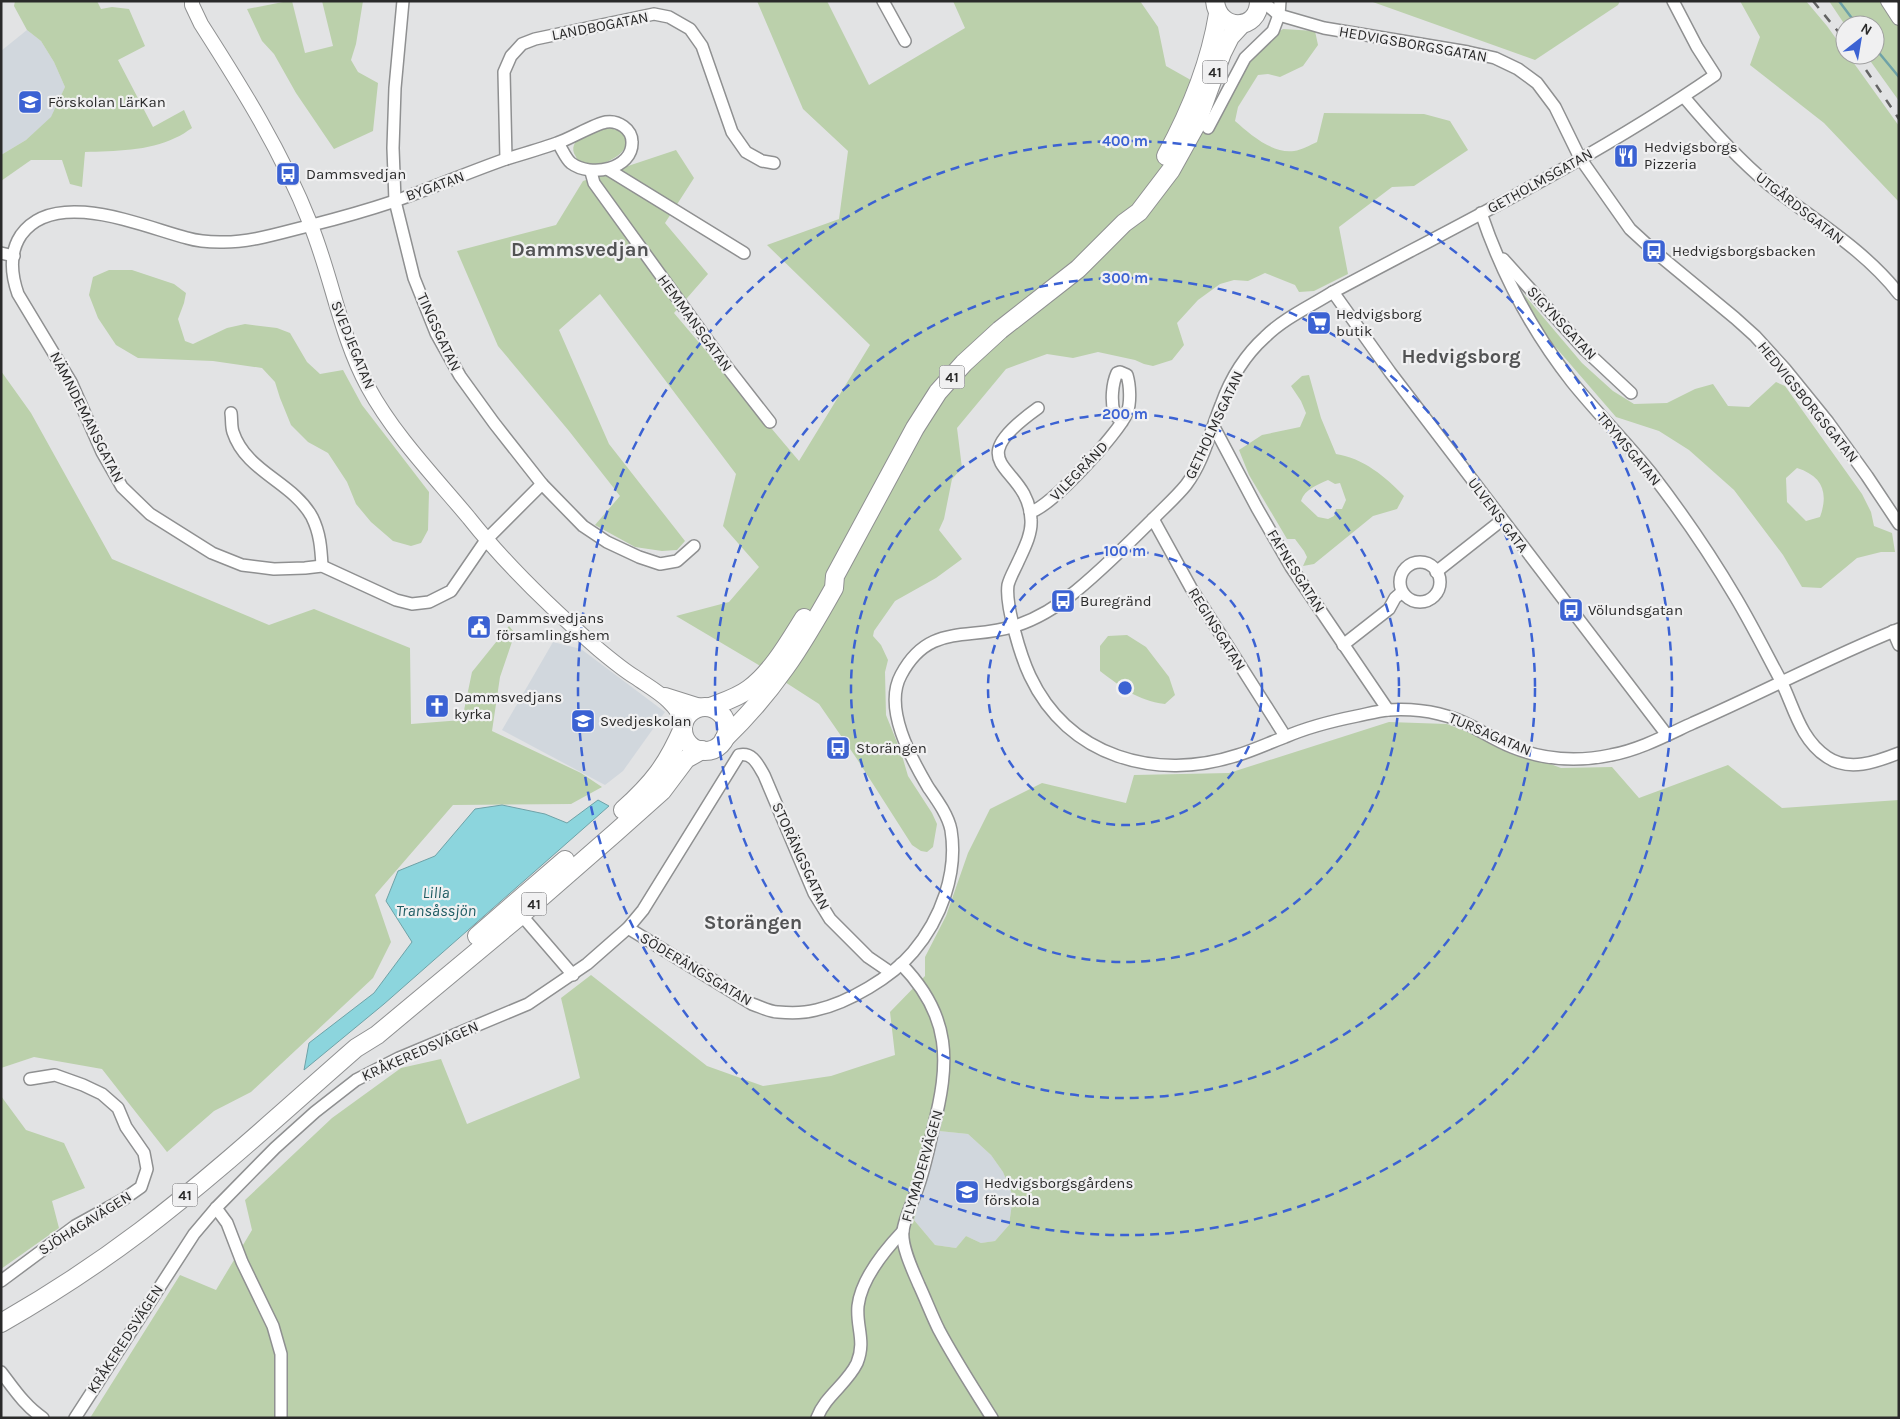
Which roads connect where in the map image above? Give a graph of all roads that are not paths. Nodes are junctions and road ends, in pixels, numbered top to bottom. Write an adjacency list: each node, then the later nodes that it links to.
1 (192, 1): 24 (street, SVEDJEGATAN)
2 (403, 1): 21 (street, TINGSGATAN)
3 (883, 1): 12 (street)
4 (1260, 1): 9 (street, HEDVIGSBORGSGATAN); 11 (main road, 41)
5 (1280, 1): 9 (street)
6 (1673, 1): 13 (street, GETHOLMSGATAN)
7 (1888, 1): 10 (street)
8 (1216, 4): 11 (main road, 41); 23 (main road, 41)
9 (1279, 15): 11 (street, HEDVIGSBORGSGATAN); 14 (street); 16 (street, HEDVIGSBORGSGATAN)
10 (1899, 18)
11 (1247, 22): 23 (main road, 41)
12 (905, 41)
13 (1684, 97): 16 (street, GETHOLMSGATAN); 30 (street, UTGÅRDSGATAN)
14 (1208, 128)
15 (558, 143): 17 (street, BYGATAN); 19 (street, BYGATAN); 20 (street)
16 (1580, 158): 22 (street, GETHOLMSGATAN); 41 (street, HEDVIGSBORGSGATAN)
17 (506, 159): 18 (street, LANDBOGATAN); 21 (street, BYGATAN)
18 (774, 163)
19 (609, 170): 20 (street); 26 (street)
20 (591, 172): 34 (street, HEMMANSGATAN)
21 (395, 201): 24 (street, BYGATAN); 37 (street, TINGSGATAN)
22 (1482, 213): 25 (street, TRYMSGATAN); 29 (street, GETHOLMSGATAN)
23 (1124, 223): 46 (main road, 41)
24 (311, 225): 28 (street, NÄMNDEMANSGATAN); 42 (street, SVEDJEGATAN)
25 (1495, 250): 31 (street, SIGYNSGATAN); 52 (street, TRYMSGATAN)
26 (744, 253)
27 (1, 254): 28 (street)
28 (14, 256): 44 (street, NÄMNDEMANSGATAN)
29 (1333, 292): 36 (street, GETHOLMSGATAN); 40 (street, ULVENS GATA)
30 (1899, 294)
31 (1631, 393)
32 (1038, 408): 38 (street)
33 (231, 413): 44 (street)
34 (770, 422)
35 (1122, 422): 38 (street, VILEGRÄND)
36 (1214, 427): 39 (street, GETHOLMSGATAN); 50 (street, FAFNESGATAN)
37 (542, 484): 42 (street, NÄMNDEMANSGATAN); 43 (street, TINGSGATAN)
38 (1030, 512): 48 (street, TURSAGATAN)
39 (1153, 519): 48 (street, GETHOLMSGATAN); 58 (street, REGINSGATAN)
40 (1502, 520): 45 (street); 57 (street, ULVENS GATA)
41 (1899, 524)
42 (486, 540): 44 (street, NÄMNDEMANSGATAN); 53 (street, SVEDJEGATAN)
43 (694, 546)
44 (322, 566)
45 (1436, 572): 47 (street); 47 (street)
46 (835, 576): 54 (main road, 41); 59 (main road, 41)
47 (1402, 592): 50 (street)
48 (1014, 626): 58 (street, TURSAGATAN); 65 (street, GETHOLMSGATAN)
49 (1896, 630): 51 (street); 52 (street, TURSAGATAN)
50 (1343, 645): 55 (street, FAFNESGATAN)
51 (1899, 645)
52 (1782, 683): 57 (street, TURSAGATAN); 61 (street, TRYMSGATAN)
53 (661, 694): 54 (street, SVEDJEGATAN); 56 (street, SVEDJEGATAN)
54 (706, 707): 56 (main road, 41); 59 (main road)
55 (1388, 710): 57 (street, TURSAGATAN); 58 (street, TURSAGATAN)
56 (684, 726): 60 (main road); 63 (main road, 41)
57 (1667, 735)
58 (1285, 736)
59 (724, 738): 60 (main road, 41)
60 (702, 750): 63 (main road, 41)
61 (1899, 753)
62 (743, 754): 64 (street, KRÅKEREDSVÄGEN); 66 (street, STORÄNGSGATAN)
63 (517, 910): 67 (street); 72 (main road, 41)
64 (628, 928): 66 (street, SÖDERÄNGSGATAN); 67 (street, KRÅKEREDSVÄGEN)
65 (901, 964): 66 (street, SÖDERÄNGSGATAN); 70 (street, FLYMADERVÄGEN)
66 (890, 972)
67 (574, 974): 69 (street, KRÅKEREDSVÄGEN)
68 (30, 1079): 71 (street, SJÖHAGAVÄGEN)
69 (216, 1208): 75 (street, KRÅKEREDSVÄGEN); 76 (street)
70 (902, 1231): 77 (street); 78 (street, FLYMADERVÄGEN)
71 (1, 1281)
72 (1, 1323)
73 (1, 1372): 74 (street)
74 (43, 1418)
75 (75, 1418)
76 (281, 1418)
77 (816, 1418)
78 (992, 1418)

